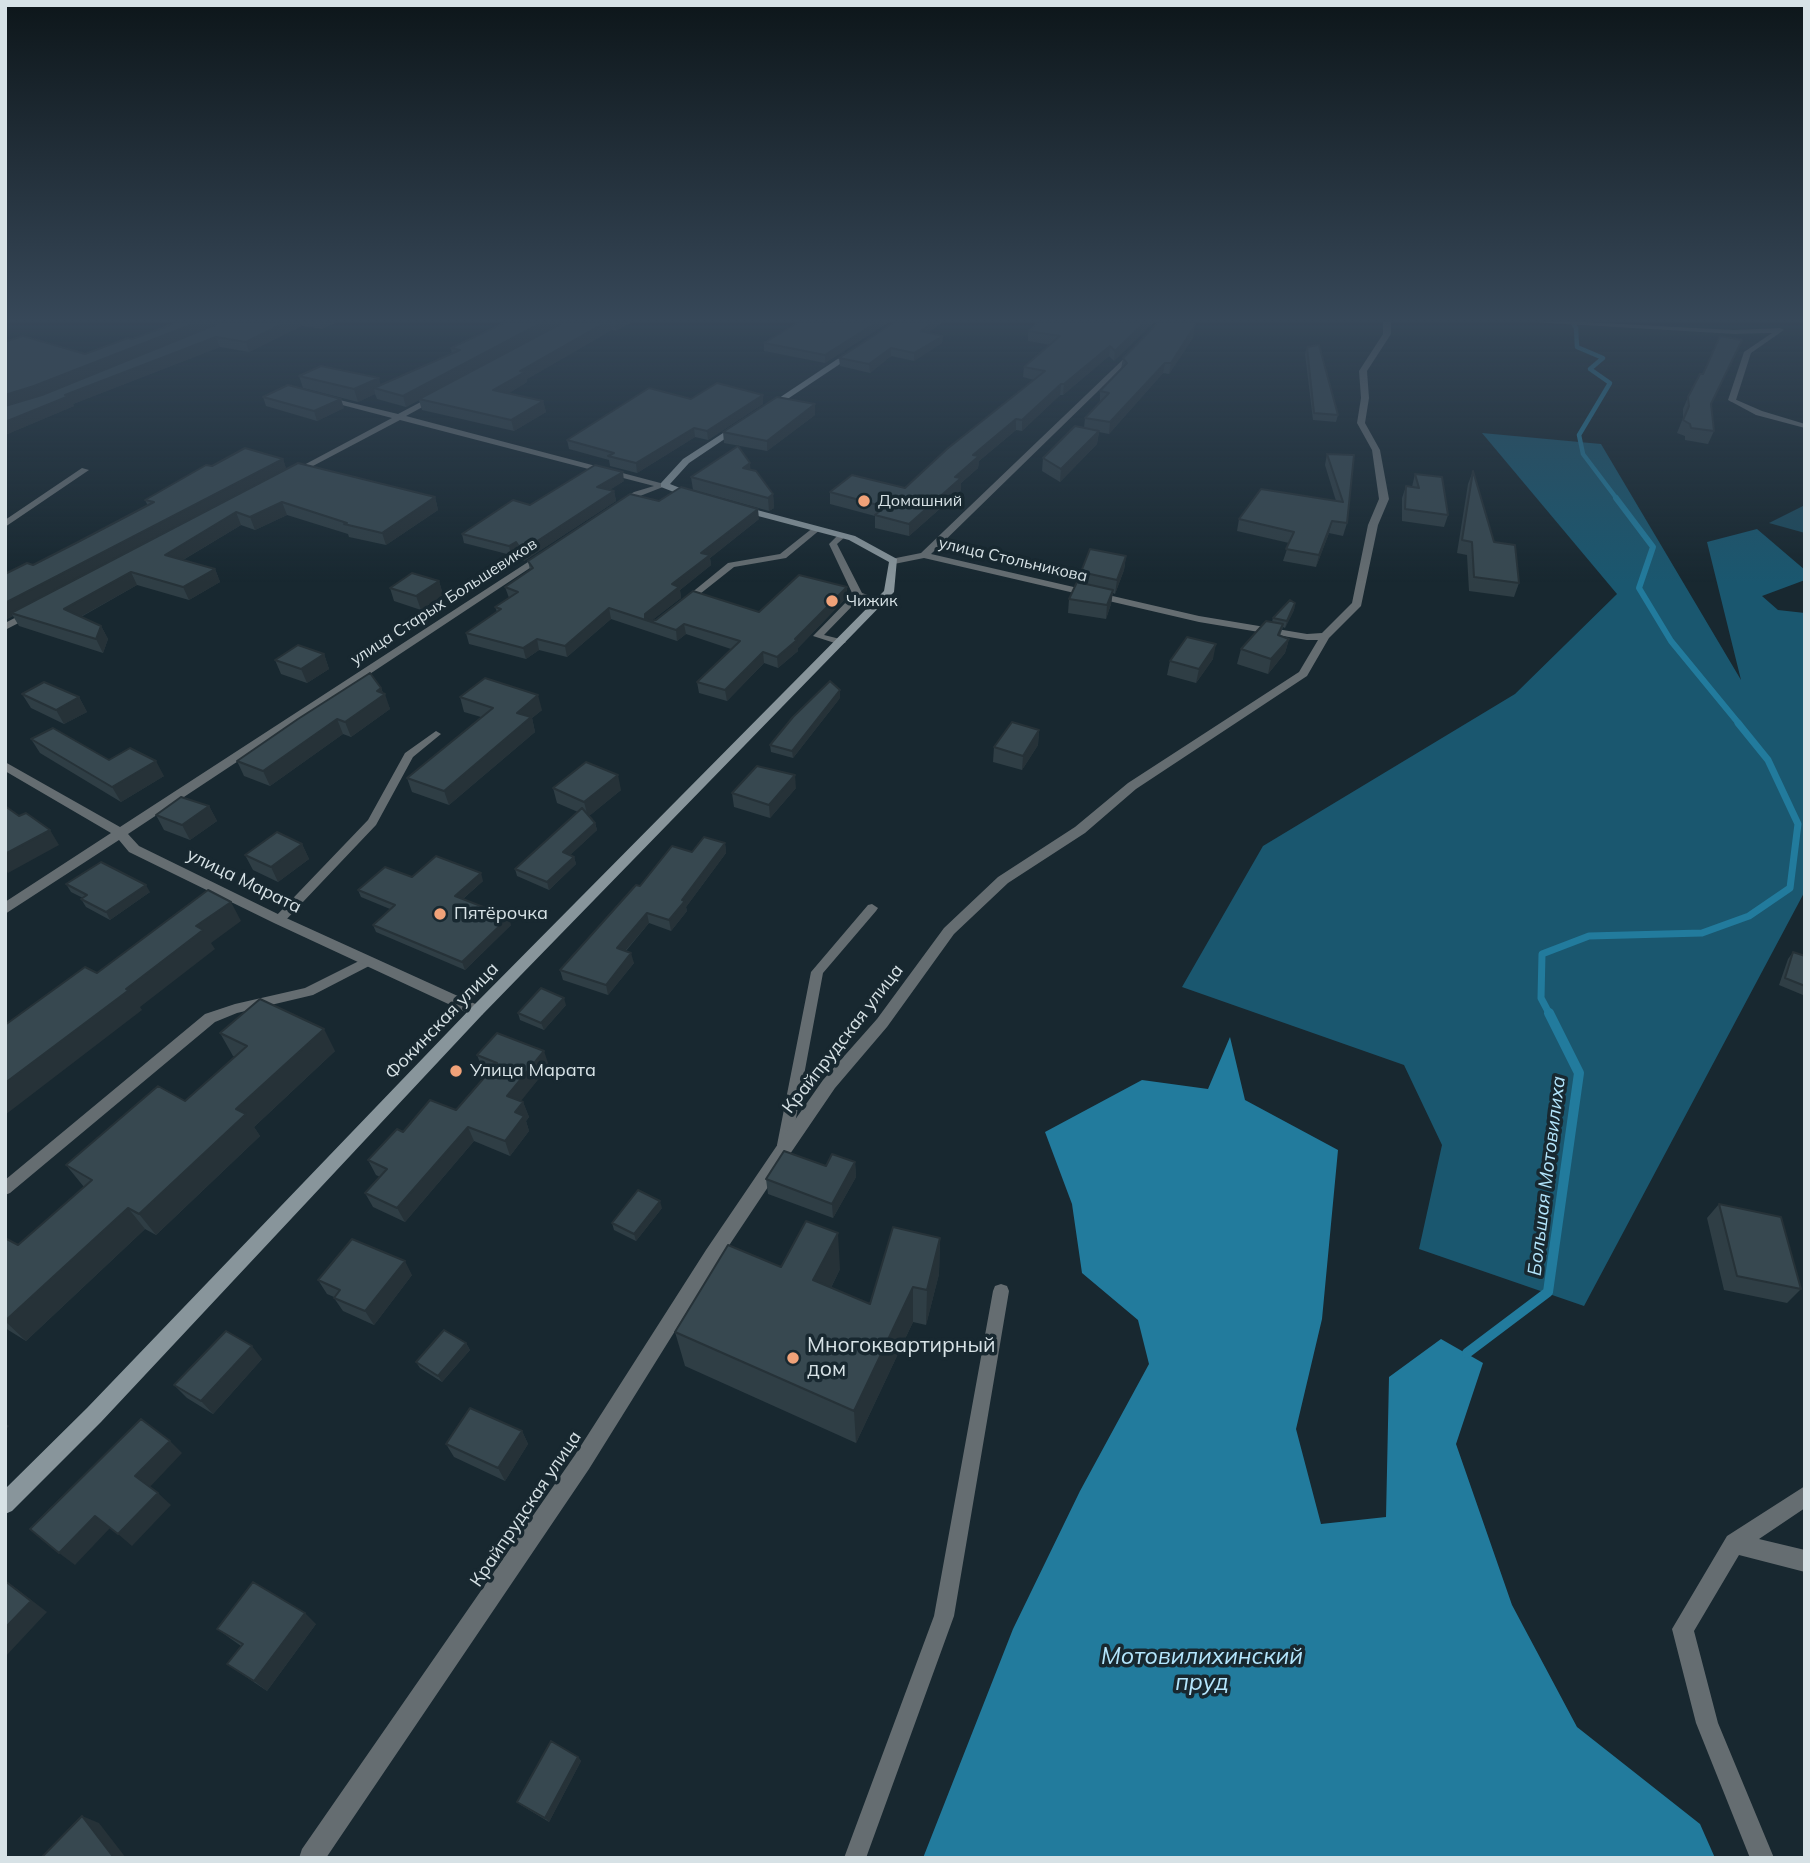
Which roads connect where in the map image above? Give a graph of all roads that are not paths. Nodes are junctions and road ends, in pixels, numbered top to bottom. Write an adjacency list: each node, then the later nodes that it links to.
1 (367, 409): 8 (street)
2 (413, 409): 8 (street)
3 (766, 409): 7 (main road)
4 (1074, 409): 21 (street)
5 (1363, 409): 28 (street, Крайпрудская улица)
6 (1751, 409): 10 (lane)
7 (760, 413)
8 (398, 417): 12 (street); 13 (street)
9 (748, 421): 13 (main road)
10 (1805, 426)
11 (85, 470): 17 (street)
12 (278, 481)
13 (664, 485): 14 (main road); 16 (street)
14 (699, 498)
15 (725, 505): 18 (main road)
16 (614, 509)
17 (5, 524)
18 (817, 529): 19 (main road); 26 (lane)
19 (842, 536): 22 (main road); 23 (lane)
20 (556, 547): 32 (street, улица Старых Большевиков)
21 (924, 555): 22 (street, улица Стольникова); 28 (street, улица Стольникова)
22 (894, 561): 24 (main road, Фокинская улица)
23 (858, 595): 24 (lane); 29 (lane)
24 (881, 601): 29 (main road, Фокинская улица)
25 (40, 608): 27 (street)
26 (674, 611)
27 (5, 626)
28 (1325, 636): 38 (street, Крайпрудская улица)
29 (841, 642): 37 (main road, Фокинская улица)
30 (436, 734): 35 (lane)
31 (5, 766): 32 (street, улица Марата)
32 (120, 833): 34 (street, улица Старых Большевиков); 35 (street, улица Марата)
33 (872, 908): 38 (lane)
34 (5, 909)
35 (279, 920): 36 (street, улица Марата)
36 (369, 961): 37 (street, улица Марата); 39 (lane)
37 (477, 1011): 42 (main road, Фокинская улица)
38 (784, 1149): 45 (street, Крайпрудская улица)
39 (5, 1189)
40 (1000, 1291): 46 (lane)
41 (1805, 1496): 43 (street)
42 (5, 1504)
43 (1734, 1543): 44 (street); 47 (street)
44 (1805, 1561)
45 (311, 1858)
46 (855, 1858)
47 (1762, 1858)

